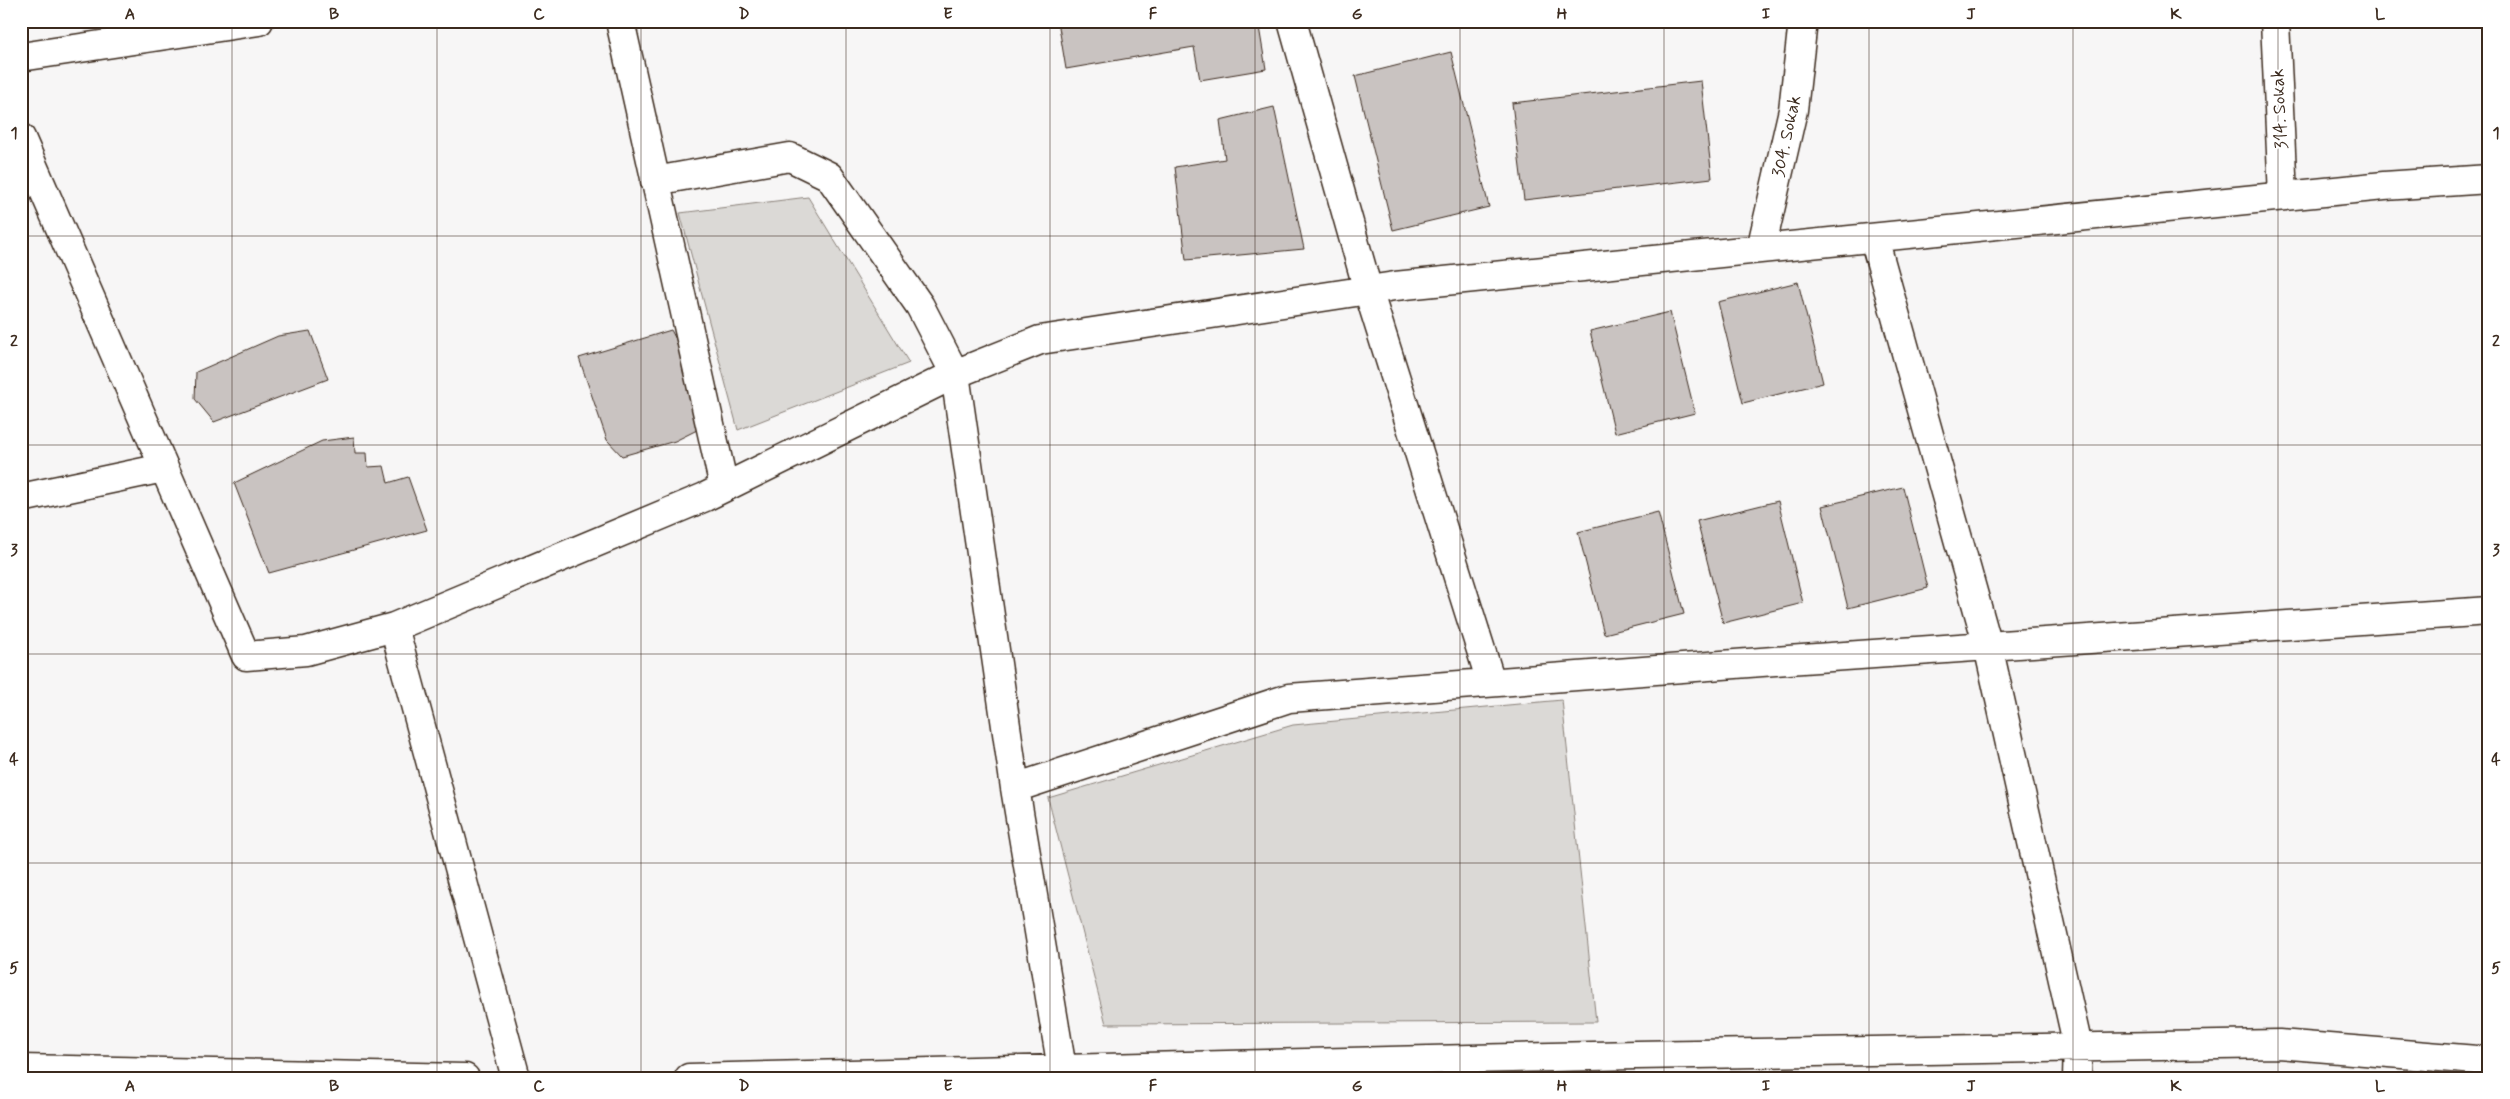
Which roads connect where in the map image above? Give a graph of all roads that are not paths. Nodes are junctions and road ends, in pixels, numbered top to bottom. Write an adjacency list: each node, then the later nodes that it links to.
1 (260, 21): 6 (street)
2 (620, 21): 9 (street)
3 (1292, 21): 13 (street)
4 (1803, 21): 12 (street, 304. Sokak)
5 (2274, 21): 10 (street, 314. Sokak)
6 (21, 57)
7 (21, 138): 15 (street)
8 (2489, 179): 10 (street)
9 (655, 181): 14 (street); 16 (street)
10 (2283, 196): 11 (street)
11 (1874, 238): 12 (street); 20 (street)
12 (1761, 249): 13 (street)
13 (1368, 290): 14 (street); 21 (street)
14 (955, 374): 16 (street); 22 (street)
15 (163, 468): 17 (street); 19 (street)
16 (724, 487): 19 (street)
17 (21, 498)
18 (2489, 611): 20 (street)
19 (394, 627): 29 (street)
20 (1988, 646): 21 (street); 23 (street)
21 (1491, 682): 22 (street)
22 (1015, 788): 25 (street)
23 (2078, 1047): 24 (street); 27 (street); 31 (street)
24 (2489, 1060)
25 (1062, 1068): 27 (street); 30 (street)
26 (21, 1069): 28 (street)
27 (1386, 1069)
28 (465, 1078)
29 (516, 1078)
30 (689, 1078)
31 (2077, 1078)

